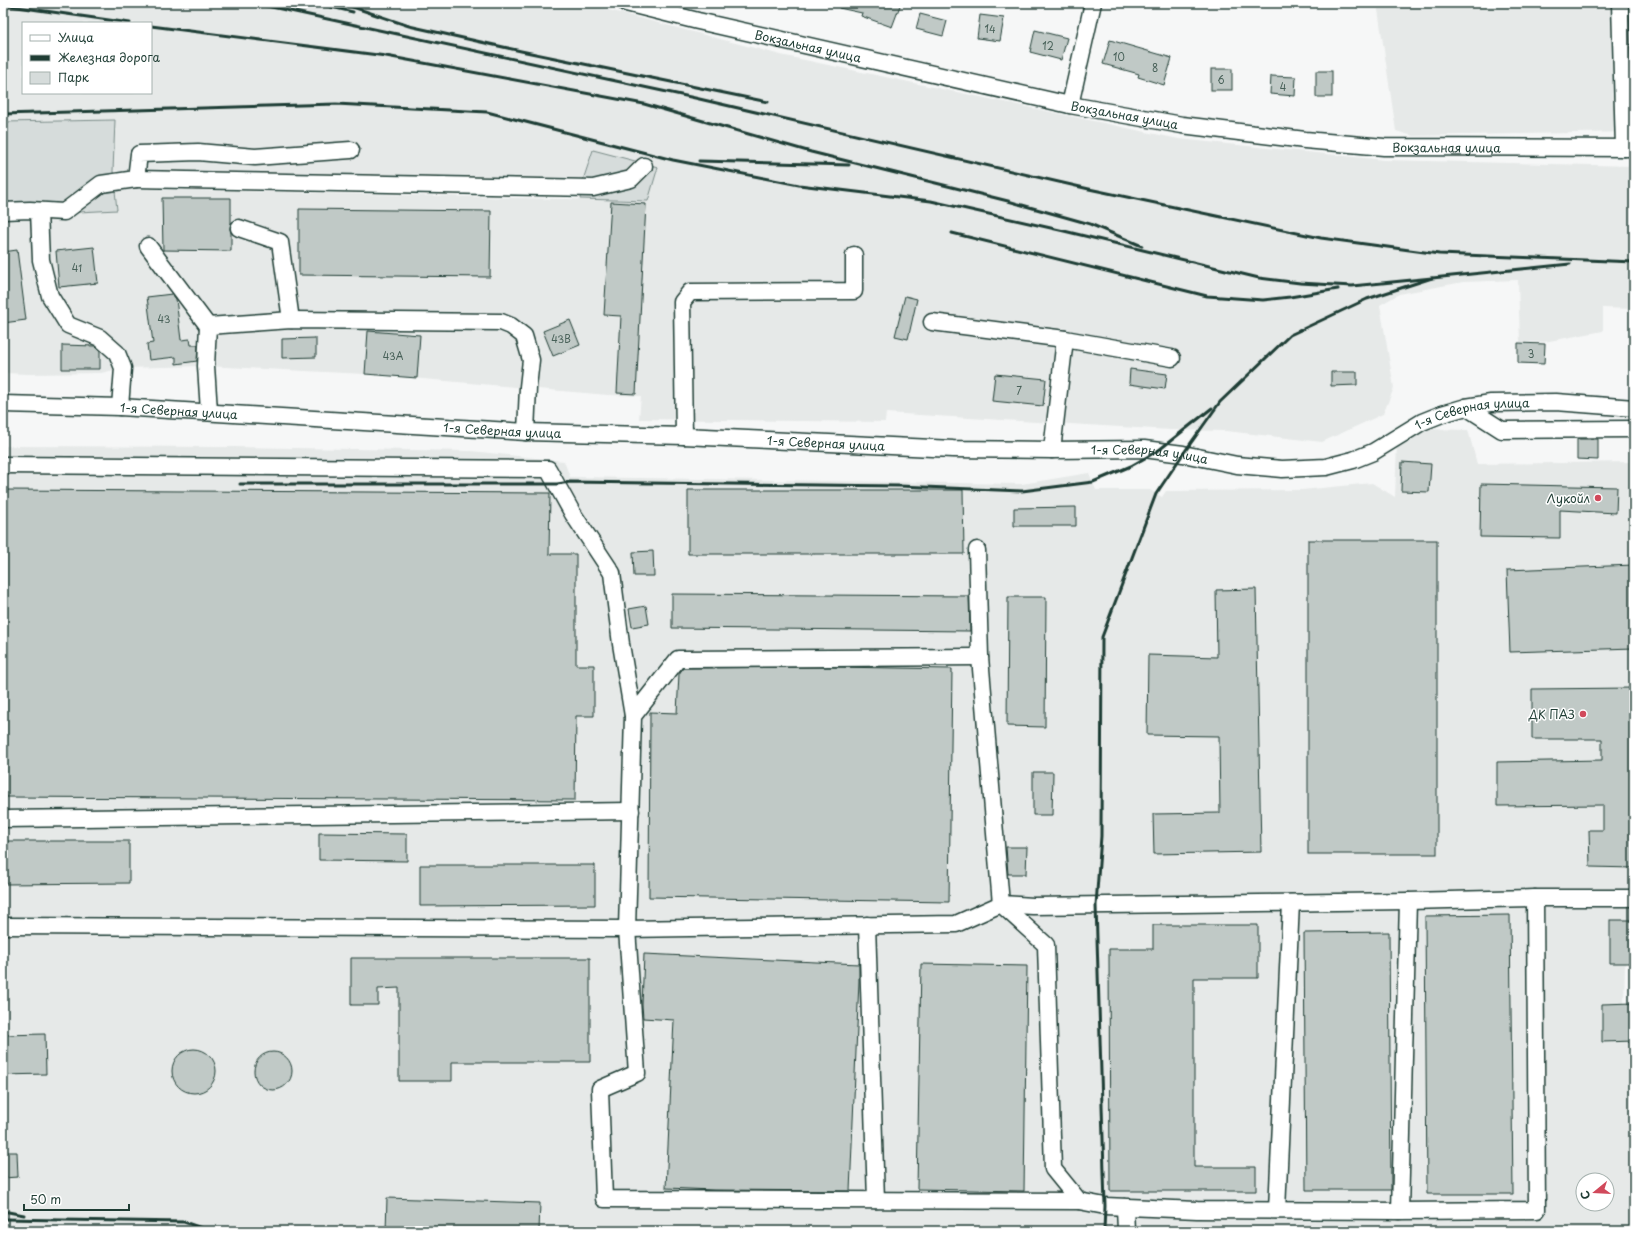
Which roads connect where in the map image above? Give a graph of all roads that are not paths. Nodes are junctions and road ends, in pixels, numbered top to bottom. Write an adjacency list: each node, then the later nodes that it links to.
1 (626, 3): 4 (street, Вокзальная улица)
2 (1093, 3): 4 (street)
3 (1620, 3): 5 (street)
4 (1070, 105): 5 (street, Вокзальная улица)
5 (1629, 148)
6 (351, 150): 8 (street)
7 (644, 166): 8 (street)
8 (136, 179): 10 (street)
9 (3, 211): 10 (street)
10 (39, 211): 20 (street)
11 (239, 228): 14 (street)
12 (148, 246): 16 (street)
13 (854, 254): 26 (street)
14 (291, 320): 16 (street); 25 (street)
15 (932, 322): 17 (street)
16 (208, 326): 23 (street)
17 (1065, 339): 18 (street); 27 (street)
18 (1172, 358)
19 (3, 404): 20 (street, 1-я Северная улица)
20 (120, 407): 23 (street, 1-я Северная улица)
21 (1466, 407): 22 (street, 1-я Северная улица); 24 (street); 27 (street, 1-я Северная улица)
22 (1634, 408)
23 (209, 412): 25 (street, 1-я Северная улица)
24 (1634, 429)
25 (526, 432): 26 (street, 1-я Северная улица)
26 (684, 436): 27 (street, 1-я Северная улица)
27 (1052, 450)
28 (3, 465): 31 (street)
29 (977, 550): 30 (street)
30 (980, 657): 31 (street); 38 (street)
31 (634, 716): 32 (street)
32 (631, 811): 33 (street); 41 (street)
33 (3, 819)
34 (1535, 898): 35 (street); 36 (street); 46 (street)
35 (1634, 898)
36 (1408, 901): 37 (street); 46 (street)
37 (1291, 903): 38 (street); 45 (street)
38 (1001, 904): 39 (street); 43 (street)
39 (866, 925): 41 (street); 42 (street)
40 (3, 926): 41 (street)
41 (627, 929): 42 (street)
42 (876, 1200): 43 (street)
43 (1079, 1201): 44 (street)
44 (1125, 1207): 45 (street); 47 (street)
45 (1277, 1210): 46 (street)
46 (1400, 1211)
47 (1126, 1231)

